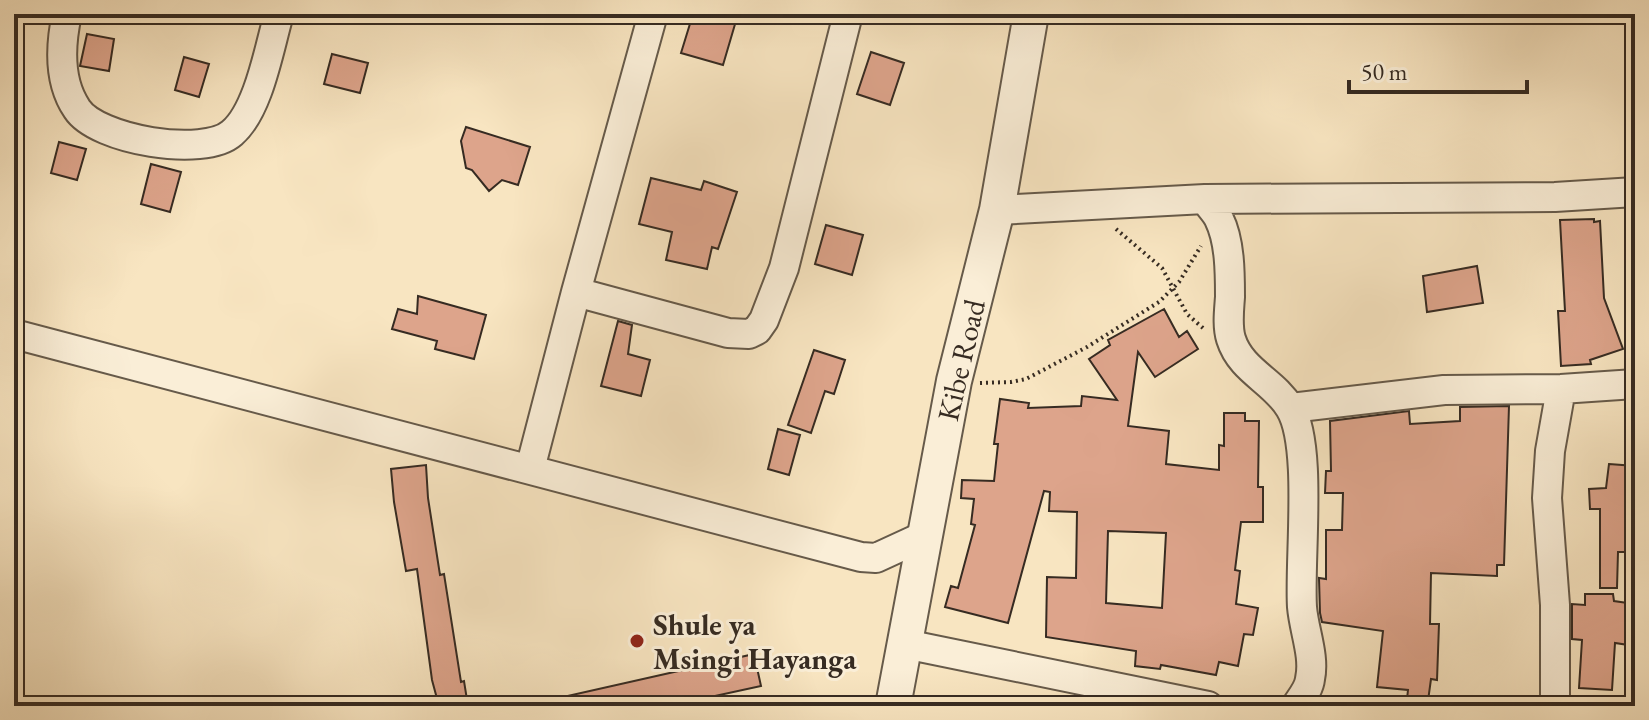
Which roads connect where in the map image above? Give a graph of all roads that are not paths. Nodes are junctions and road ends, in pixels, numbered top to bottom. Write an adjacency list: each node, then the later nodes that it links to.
1 (67, 14): 2 (street)
2 (279, 14)
3 (653, 14): 9 (street)
4 (848, 14): 9 (street)
5 (1031, 14): 8 (street, Kibe Road)
6 (1635, 192): 7 (street)
7 (1212, 209): 8 (street); 13 (street)
8 (997, 210): 15 (street, Kibe Road)
9 (576, 292): 14 (street)
10 (14, 334): 14 (street)
11 (1635, 384): 12 (street)
12 (1561, 389): 13 (street); 20 (street)
13 (1291, 408): 19 (street)
14 (530, 469): 15 (street)
15 (926, 535): 16 (street, Kibe Road)
16 (905, 644): 17 (street, Kibe Road); 18 (street)
17 (893, 706)
18 (1208, 706)
19 (1296, 706)
20 (1555, 706)

